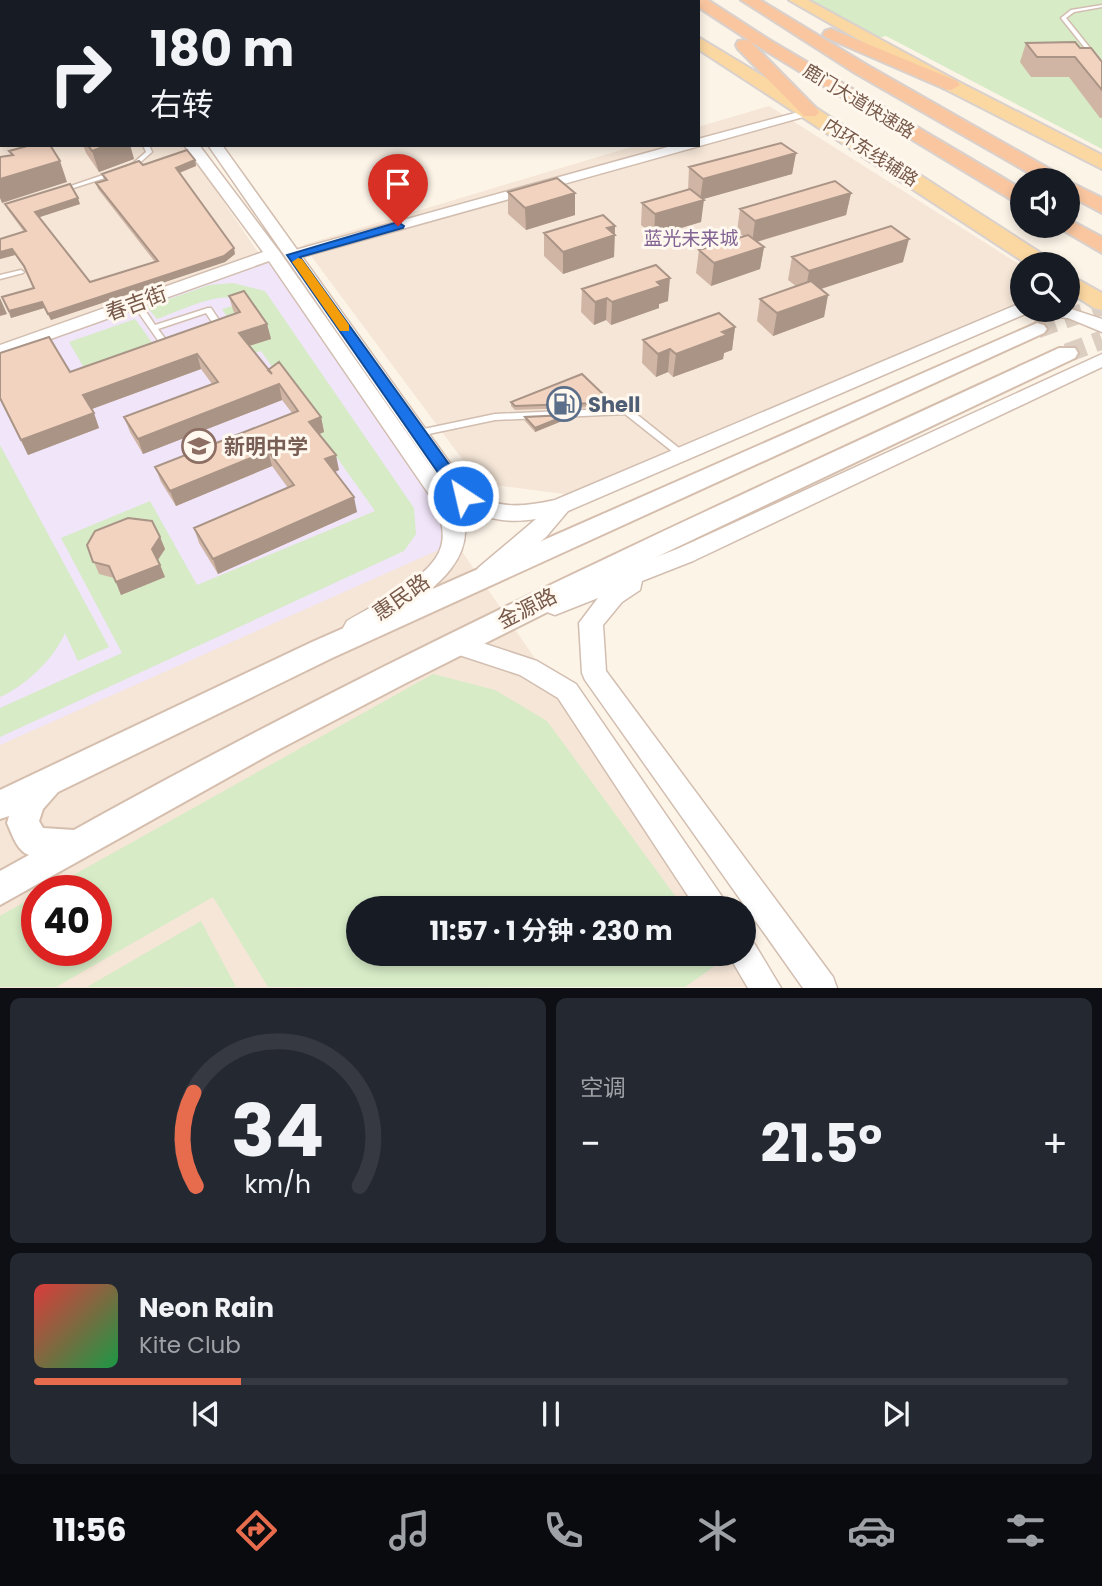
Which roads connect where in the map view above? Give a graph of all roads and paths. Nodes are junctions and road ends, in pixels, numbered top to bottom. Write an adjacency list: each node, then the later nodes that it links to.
1 (748, 0): 17 (highway, 鹿门大道快速路)
2 (769, 0): 9 (highway)
3 (797, 0): 9 (main road)
4 (700, 1): 18 (highway, 鹿门大道快速路)
5 (1102, 6): 8 (lane)
6 (700, 14): 10 (highway)
7 (700, 43): 10 (main road, 内环东线辅路)
8 (1102, 66)
9 (951, 85): 16 (main road)
10 (810, 112): 11 (street); 24 (main road, 内环东线辅路)
11 (700, 142)
12 (147, 147): 19 (lane)
13 (193, 147): 25 (street, 惠民路)
14 (216, 147): 26 (street)
15 (682, 147): 26 (street)
16 (1102, 163)
17 (1034, 168)
18 (1010, 191)
19 (50, 194)
20 (1080, 194): 21 (highway)
21 (1102, 207)
22 (1080, 232): 23 (highway)
23 (1102, 246)
24 (1024, 252)
25 (273, 254): 30 (street, 春吉街); 48 (street, 惠民路)
26 (293, 255): 42 (street)
27 (21, 272): 28 (lane)
28 (0, 277)
29 (1080, 289): 31 (main road)
30 (136, 303): 36 (lane); 39 (street, 春吉街)
31 (1102, 303)
32 (1080, 316): 35 (street)
33 (1010, 320): 43 (street)
34 (1010, 321): 46 (main road)
35 (1102, 327)
36 (154, 328): 37 (lane); 38 (lane)
37 (211, 333)
38 (178, 345)
39 (0, 351)
40 (1067, 353): 47 (main road, 金源路)
41 (1102, 360): 45 (street)
42 (419, 433): 43 (lane); 44 (street)
43 (681, 454): 44 (street)
44 (559, 506): 46 (street)
45 (673, 559): 47 (street); 56 (street)
46 (483, 576): 48 (main road)
47 (455, 644): 51 (main road, 金源路); 53 (street)
48 (322, 650): 49 (main road)
49 (60, 775): 50 (main road); 51 (main road)
50 (0, 805)
51 (75, 845): 52 (main road, 金源路)
52 (0, 889)
53 (705, 896)
54 (751, 966): 55 (street)
55 (766, 988)
56 (822, 988)

